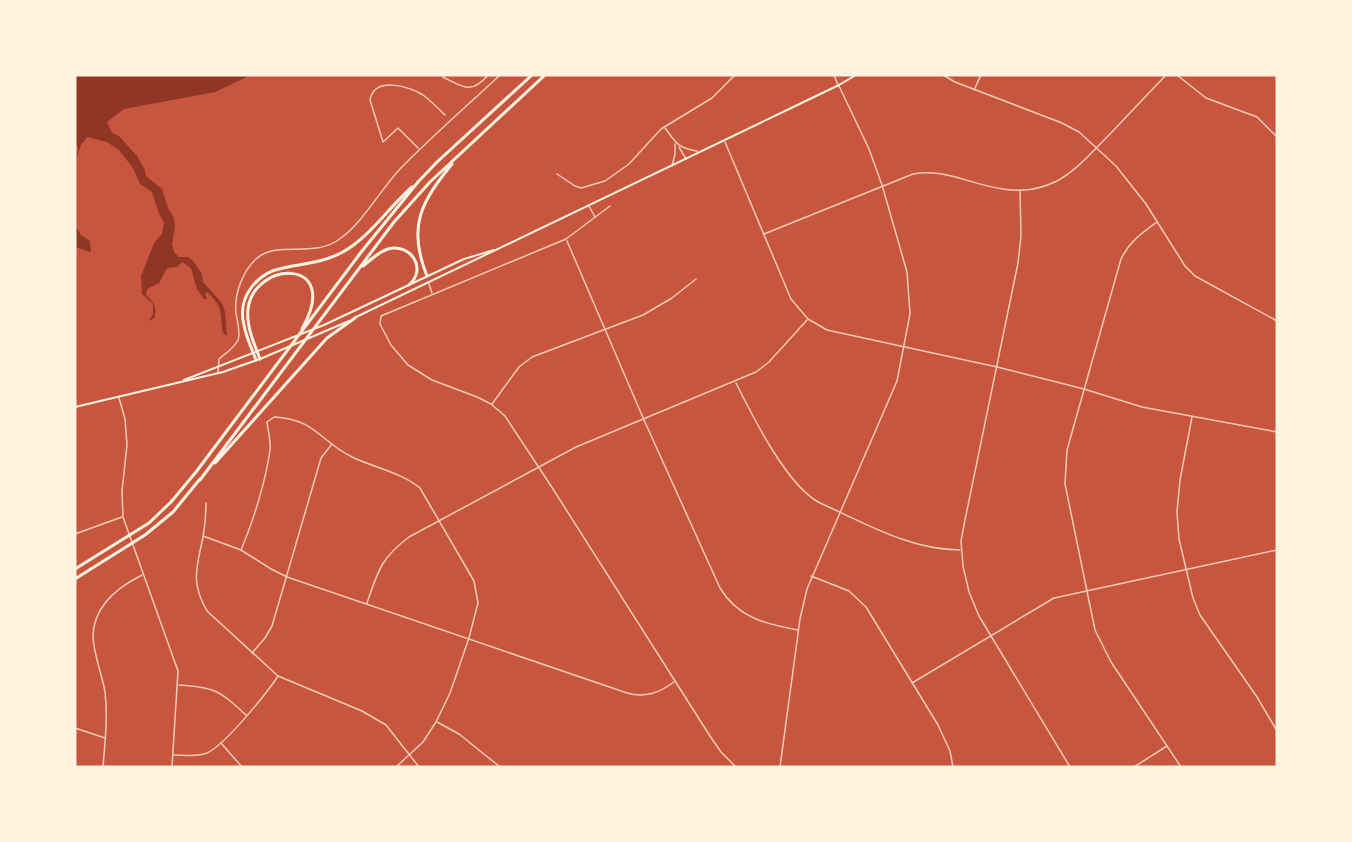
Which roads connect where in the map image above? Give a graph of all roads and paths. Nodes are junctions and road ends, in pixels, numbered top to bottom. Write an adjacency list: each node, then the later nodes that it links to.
1 (488, 75): 13 (street)
2 (492, 75): 14 (street)
3 (500, 75): 14 (street)
4 (532, 75): 30 (highway)
5 (545, 75): 25 (highway)
6 (735, 75): 18 (street)
7 (834, 75): 15 (street)
8 (856, 75): 15 (main road)
9 (943, 75): 16 (street)
10 (981, 75): 16 (street)
11 (1166, 75): 23 (street)
12 (1177, 75): 19 (street)
13 (443, 77)
14 (496, 79): 24 (street)
15 (839, 86): 20 (main road); 31 (street)
16 (974, 90): 23 (street)
17 (445, 115): 24 (street)
18 (664, 127): 21 (street); 29 (street)
19 (1277, 137)
20 (724, 141): 26 (main road); 37 (street)
21 (675, 143): 22 (street); 28 (street)
22 (679, 146): 26 (street); 27 (street)
23 (1097, 147): 32 (street); 36 (street)
24 (420, 150): 54 (street)
25 (461, 152): 40 (highway); 41 (highway)
26 (702, 152): 27 (main road)
27 (686, 159): 28 (main road)
28 (672, 166): 33 (main road)
29 (556, 174)
30 (418, 182): 49 (highway); 52 (highway)
31 (882, 185): 32 (street); 37 (street); 51 (street)
32 (1020, 190): 55 (street)
33 (589, 205): 35 (street); 39 (main road)
34 (610, 206): 35 (street)
35 (595, 217): 38 (street)
36 (1157, 222): 48 (street); 59 (street)
37 (763, 234): 47 (street)
38 (566, 239): 45 (street); 50 (street)
39 (496, 249): 41 (main road); 43 (main road)
40 (357, 271): 44 (highway); 68 (highway)
41 (427, 276): 43 (main road); 44 (main road)
42 (696, 279): 50 (street)
43 (429, 283): 45 (street); 46 (main road)
44 (409, 285): 52 (main road)
45 (432, 294): 61 (street)
46 (355, 318): 53 (main road); 68 (highway)
47 (808, 319): 51 (street); 58 (street)
48 (1277, 321)
49 (307, 323): 52 (highway); 78 (highway)
50 (605, 329): 61 (street); 64 (street)
51 (904, 347): 55 (street); 70 (street)
52 (256, 353): 53 (highway); 54 (main road)
53 (258, 359): 56 (main road)
54 (218, 366): 56 (street); 57 (main road)
55 (997, 367): 59 (street); 76 (street)
56 (218, 373): 57 (main road)
57 (181, 381): 60 (main road)
58 (736, 381): 64 (street); 70 (street)
59 (1084, 389): 63 (street); 84 (street)
60 (118, 396): 62 (main road); 71 (street)
61 (491, 404): 67 (street)
62 (75, 407)
63 (1192, 416): 65 (street); 79 (street)
64 (644, 420): 67 (street); 86 (street)
65 (1277, 432)
66 (332, 444): 72 (street); 75 (street); 82 (street)
67 (538, 466): 72 (street); 91 (street)
68 (200, 480): 83 (highway)
69 (206, 503): 74 (street)
70 (840, 512): 76 (street); 81 (street)
71 (123, 517): 73 (street); 80 (street)
72 (441, 521): 85 (street); 88 (street)
73 (75, 534)
74 (203, 536): 75 (street); 89 (street)
75 (241, 550): 82 (street)
76 (961, 550): 87 (street)
77 (1277, 550): 79 (street)
78 (75, 569)
79 (1186, 569): 84 (street); 97 (street)
80 (143, 574): 93 (street); 98 (street)
81 (811, 576): 86 (street); 92 (street)
82 (287, 577): 85 (street); 89 (street)
83 (75, 579)
84 (1086, 590): 87 (street); 100 (street)
85 (367, 603): 88 (street)
86 (799, 630): 110 (street)
87 (990, 634): 92 (street); 112 (street)
88 (469, 639): 91 (street); 95 (street)
89 (252, 653): 90 (street)
90 (278, 676): 94 (street); 102 (street)
91 (675, 682): 109 (street)
92 (912, 683): 111 (street)
93 (179, 685): 94 (street); 101 (street)
94 (247, 716): 99 (street)
95 (436, 722): 102 (street); 108 (street)
96 (75, 728): 98 (street)
97 (1277, 731)
98 (105, 738): 103 (street)
99 (220, 742): 101 (street); 105 (street)
100 (1168, 745): 113 (street); 114 (street)
101 (173, 755): 104 (street)
102 (409, 755): 106 (street); 107 (street)
103 (103, 767)
104 (172, 767)
105 (242, 767)
106 (396, 767)
107 (419, 767)
108 (500, 767)
109 (736, 767)
110 (780, 767)
111 (953, 767)
112 (1070, 767)
113 (1134, 767)
114 (1181, 767)

